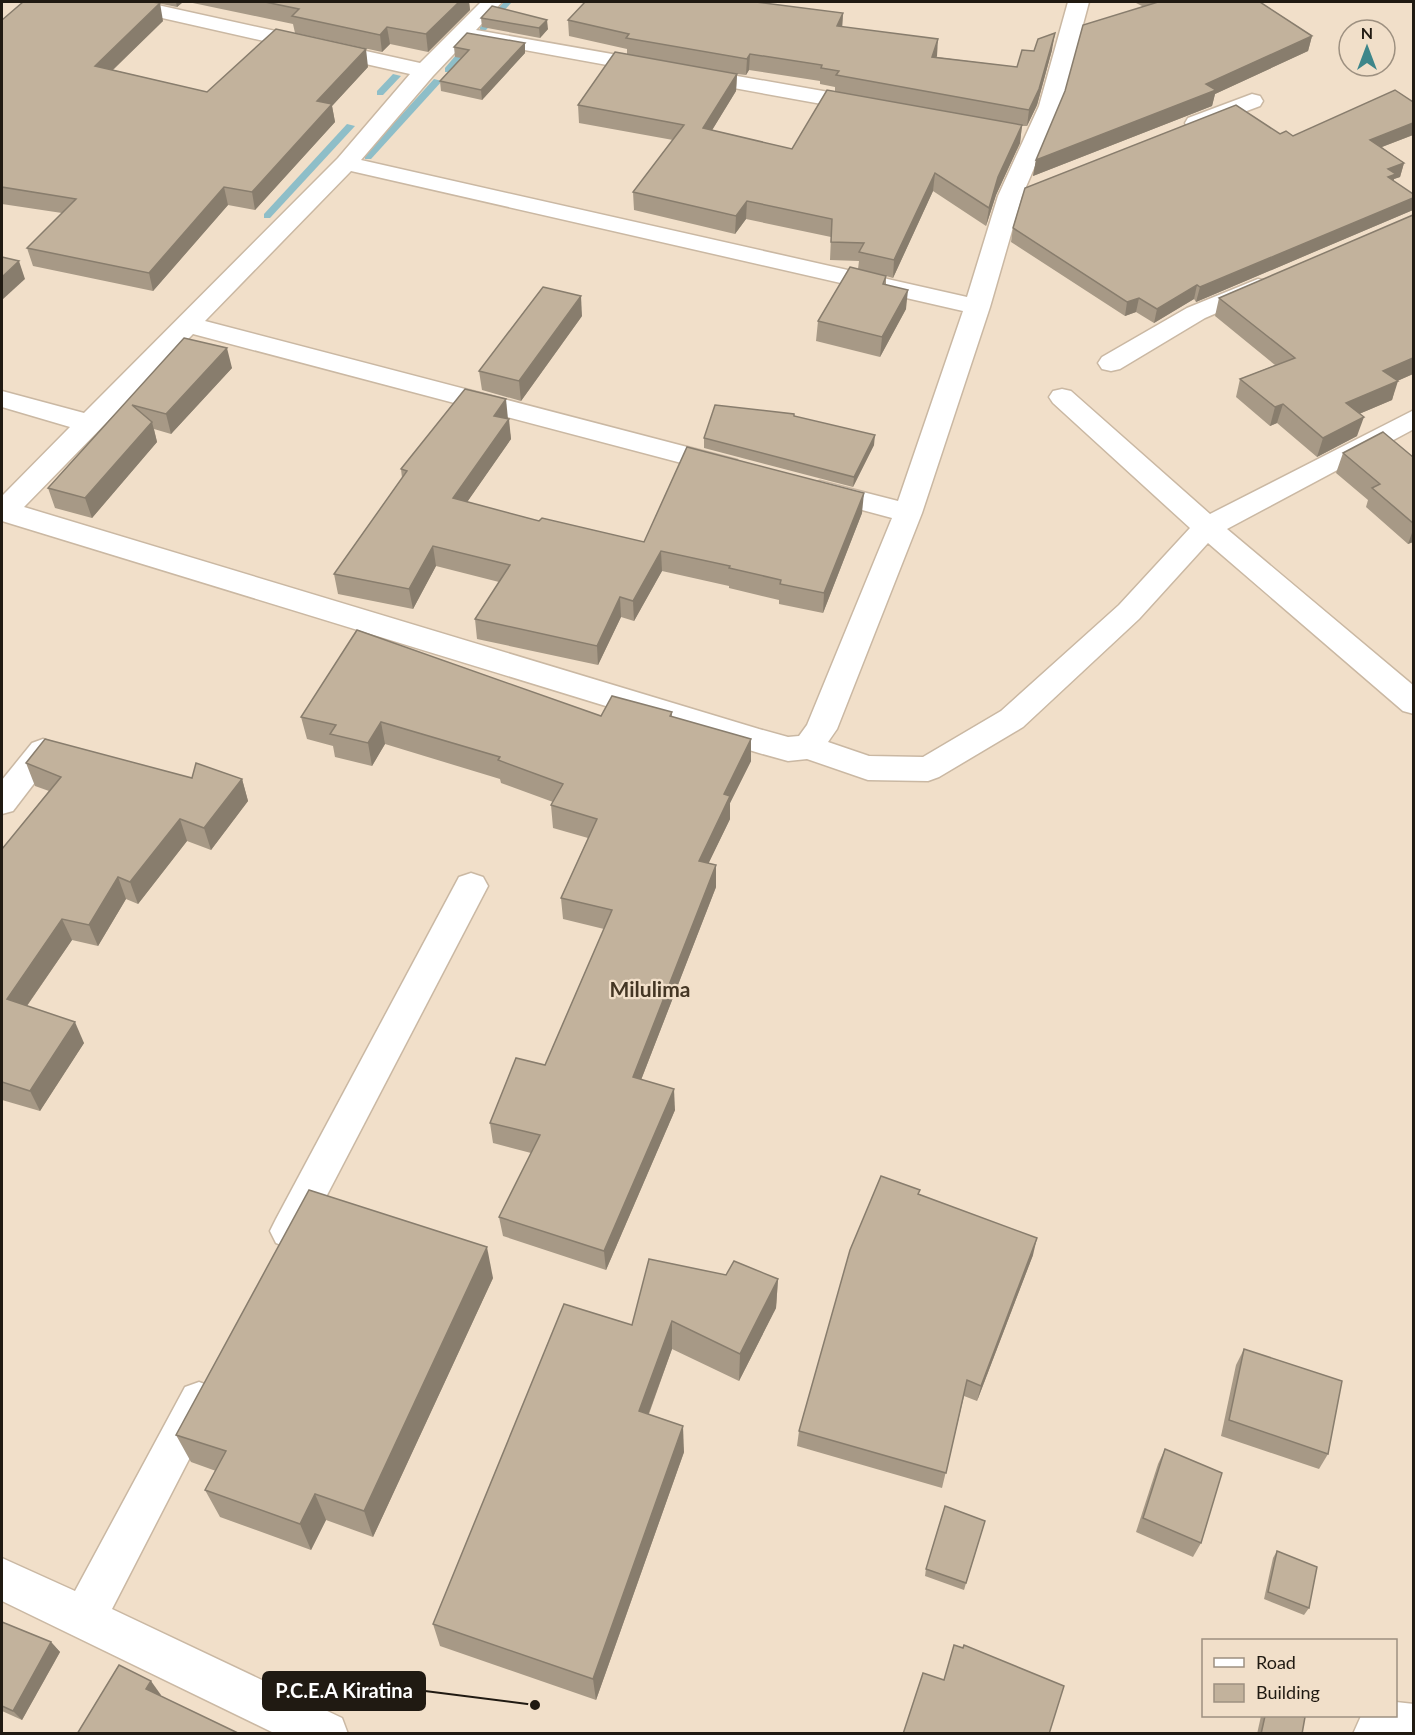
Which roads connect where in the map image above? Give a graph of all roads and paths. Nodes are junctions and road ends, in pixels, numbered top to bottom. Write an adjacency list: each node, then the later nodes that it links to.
1 (118, 2): 5 (street)
2 (492, 2): 4 (street)
3 (1078, 2): 11 (street)
4 (462, 33): 5 (street); 7 (street)
5 (424, 72): 9 (street)
6 (1252, 101): 8 (street)
7 (888, 109)
8 (1175, 132)
9 (346, 164): 13 (street); 14 (street)
10 (1043, 183): 11 (street)
11 (1010, 196): 13 (street)
12 (1283, 275): 15 (street)
13 (977, 307): 23 (street)
14 (186, 324): 19 (street); 20 (street)
15 (1112, 363)
16 (1062, 397): 24 (street)
17 (2, 399): 19 (street)
18 (1413, 418): 24 (street)
19 (88, 423): 22 (street)
20 (747, 471)
21 (793, 483): 23 (street)
22 (2, 511): 26 (street)
23 (908, 513): 26 (street)
24 (1207, 527): 25 (street); 26 (street)
25 (1413, 704)
26 (808, 747)
27 (43, 751): 28 (street)
28 (2, 802)
29 (471, 886): 30 (street)
30 (275, 1257)
31 (214, 1373): 33 (street)
32 (2, 1579): 33 (street)
33 (85, 1617): 35 (street)
34 (1413, 1726): 36 (street)
35 (326, 1734)
36 (1375, 1734)

